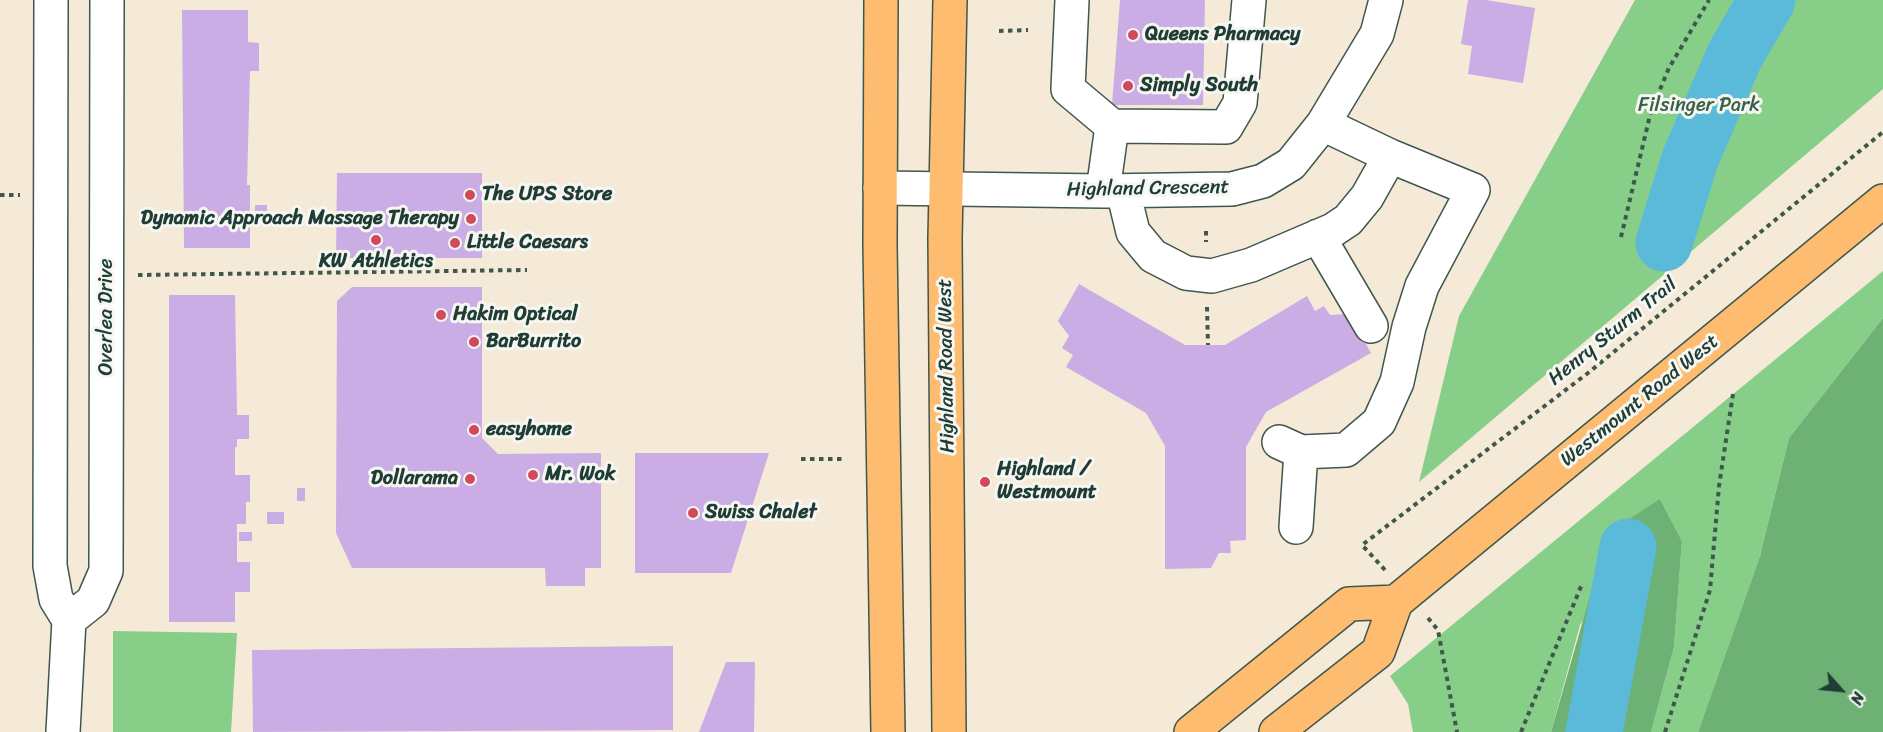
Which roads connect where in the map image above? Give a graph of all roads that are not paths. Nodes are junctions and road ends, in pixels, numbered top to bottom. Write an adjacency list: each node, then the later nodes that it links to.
1 (51, 0): 19 (street)
2 (107, 0): 19 (street, Overlea Drive)
3 (881, 0): 11 (main road)
4 (950, 0): 12 (main road, Highland Road West)
5 (1072, 0): 9 (street)
6 (1249, 0): 9 (street)
7 (1386, 0): 8 (street, Highland Crescent)
8 (1323, 124): 10 (street); 13 (street, Highland Crescent)
9 (1113, 126): 13 (street)
10 (1390, 156): 15 (street); 17 (street)
11 (880, 188): 12 (street, Highland Crescent); 21 (main road)
12 (947, 189): 13 (street, Highland Crescent); 22 (main road, Highland Road West)
13 (1113, 191): 15 (street)
14 (1883, 201): 18 (main road, Westmount Road West)
15 (1318, 236): 16 (street)
16 (1371, 326)
17 (1296, 527)
18 (1396, 602): 23 (main road); 24 (main road)
19 (69, 620): 20 (street)
20 (63, 732)
21 (888, 732)
22 (949, 732)
23 (1191, 732)
24 (1276, 732)

